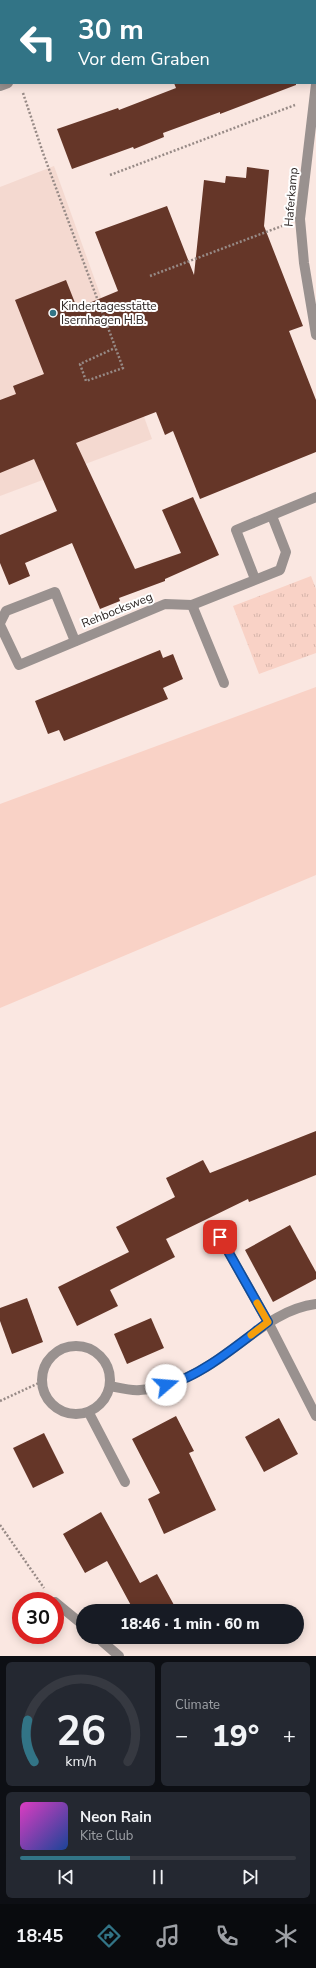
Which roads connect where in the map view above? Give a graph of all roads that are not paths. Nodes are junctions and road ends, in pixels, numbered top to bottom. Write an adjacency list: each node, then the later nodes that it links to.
1 (316, 84): 2 (street, Haferkamp)
2 (316, 335)
3 (316, 497): 4 (street)
4 (272, 516): 5 (street, Rehbocksweg); 5 (street)
5 (255, 579): 6 (street, Rehbocksweg)
6 (192, 605): 8 (street, Rehbocksweg); 9 (street)
7 (0, 624): 8 (street, Rehbocksweg); 8 (street, Rehbocksweg)
8 (75, 641)
9 (224, 683)
10 (220, 1237): 12 (street)
11 (316, 1304): 12 (street)
12 (268, 1322): 13 (street); 15 (street)
13 (110, 1386): 14 (street); 14 (street)
14 (89, 1412): 16 (street)
15 (316, 1416)
16 (125, 1482)
17 (64, 1609): 18 (street)
18 (76, 1619)
19 (105, 1644): 20 (street)
20 (119, 1656)

